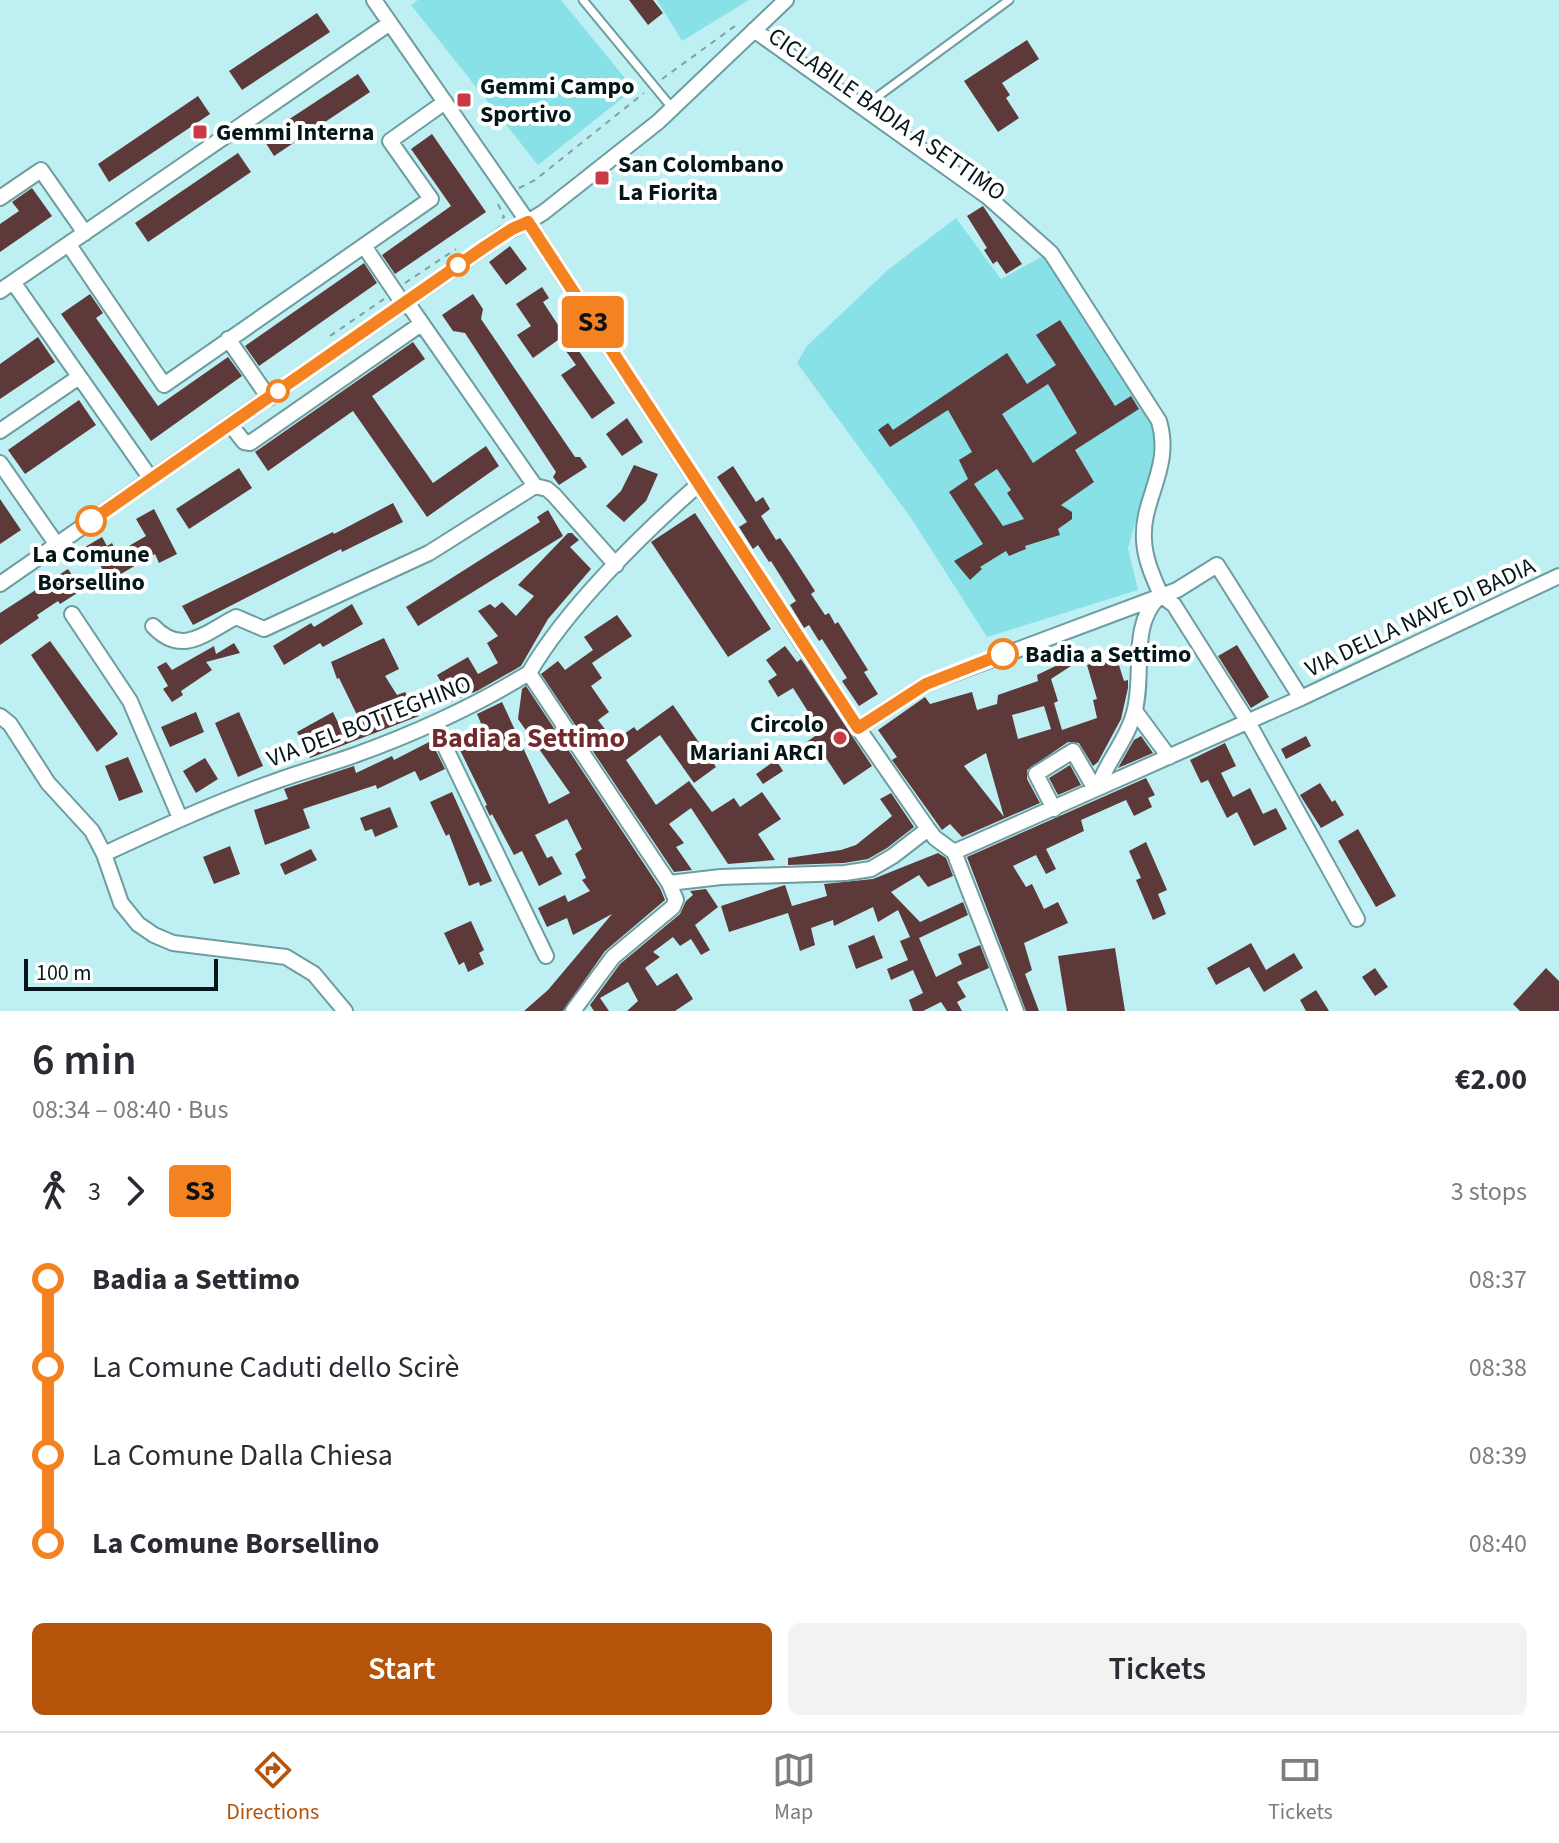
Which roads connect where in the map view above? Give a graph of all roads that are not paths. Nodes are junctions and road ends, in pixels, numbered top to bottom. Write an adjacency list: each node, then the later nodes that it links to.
1 (374, 0): 5 (street)
2 (583, 0): 9 (lane)
3 (786, 0): 6 (street)
4 (1009, 0): 8 (lane)
5 (390, 23): 7 (street); 12 (street)
6 (751, 33): 8 (street); 9 (street)
7 (445, 102): 11 (street); 14 (street)
8 (862, 108): 32 (street)
9 (673, 109): 11 (street)
10 (0, 198): 12 (street)
11 (528, 222): 17 (street); 26 (street)
12 (85, 233): 13 (street)
13 (69, 245): 15 (street); 19 (street)
14 (364, 246): 17 (street); 19 (street)
15 (13, 282): 16 (street); 20 (street)
16 (0, 291)
17 (406, 303): 18 (street); 21 (street)
18 (421, 324): 22 (street); 27 (street)
19 (228, 339): 21 (street)
20 (79, 377): 23 (street); 25 (street)
21 (269, 398): 22 (street)
22 (230, 424): 25 (street)
23 (0, 431)
24 (0, 463): 28 (street)
25 (151, 479): 28 (street)
26 (698, 485): 29 (street); 41 (street)
27 (535, 486): 29 (street); 34 (street)
28 (57, 545): 31 (street)
29 (616, 565): 35 (street)
30 (1559, 576): 36 (street, VIA DELLA NAVE DI BADIA)
31 (0, 584)
32 (1161, 595): 36 (street); 37 (street); 39 (street); 41 (street)
33 (72, 614): 45 (street)
34 (153, 626)
35 (529, 673): 40 (street, VIA DEL BOTTEGHINO); 49 (street)
36 (1301, 698): 39 (street)
37 (1135, 711): 42 (street); 43 (street)
38 (0, 716): 48 (street)
39 (1248, 722): 42 (street); 50 (street)
40 (434, 724): 45 (street, VIA DEL BOTTEGHINO); 51 (street)
41 (858, 728): 46 (street)
42 (1169, 757): 43 (street)
43 (1097, 788): 44 (street); 44 (street)
44 (1054, 809): 47 (street)
45 (180, 818): 48 (street, VIA DEL BOTTEGHINO)
46 (928, 829): 47 (street); 49 (street)
47 (954, 852): 54 (street)
48 (104, 854): 52 (street)
49 (669, 883): 53 (street)
50 (1357, 919)
51 (546, 956)
52 (345, 1011)
53 (573, 1011)
54 (1016, 1011)

